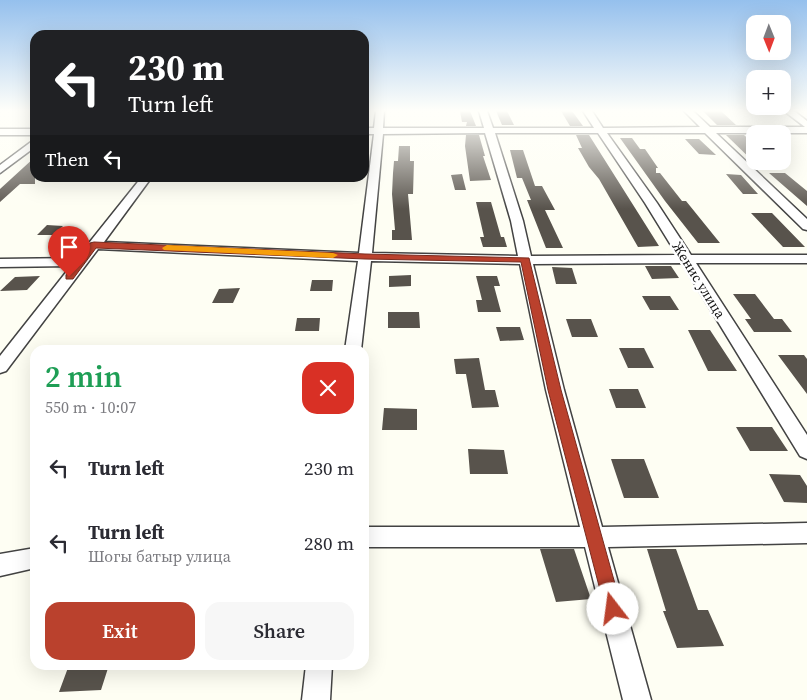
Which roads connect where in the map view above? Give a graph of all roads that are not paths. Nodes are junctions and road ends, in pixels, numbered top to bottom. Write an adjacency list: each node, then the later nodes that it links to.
1 (378, 144): 10 (street)
2 (493, 144): 12 (street)
3 (610, 144): 13 (street, Женис улица)
4 (721, 144): 8 (street)
5 (30, 146): 6 (street)
6 (0, 170)
7 (143, 182): 9 (street)
8 (807, 226)
9 (94, 245): 10 (street); 14 (street)
10 (365, 256): 12 (street); 16 (street)
11 (807, 259): 13 (street)
12 (526, 260): 13 (street); 21 (street)
13 (687, 260): 18 (street, Женис улица)
14 (81, 262): 15 (street); 17 (street)
15 (0, 263)
16 (354, 345)
17 (0, 367)
18 (807, 451)
19 (807, 533): 21 (street)
20 (369, 537): 21 (street)
21 (594, 537): 26 (street)
22 (30, 559): 23 (street)
23 (0, 566)
24 (319, 670): 25 (street)
25 (316, 700)
26 (638, 700)

